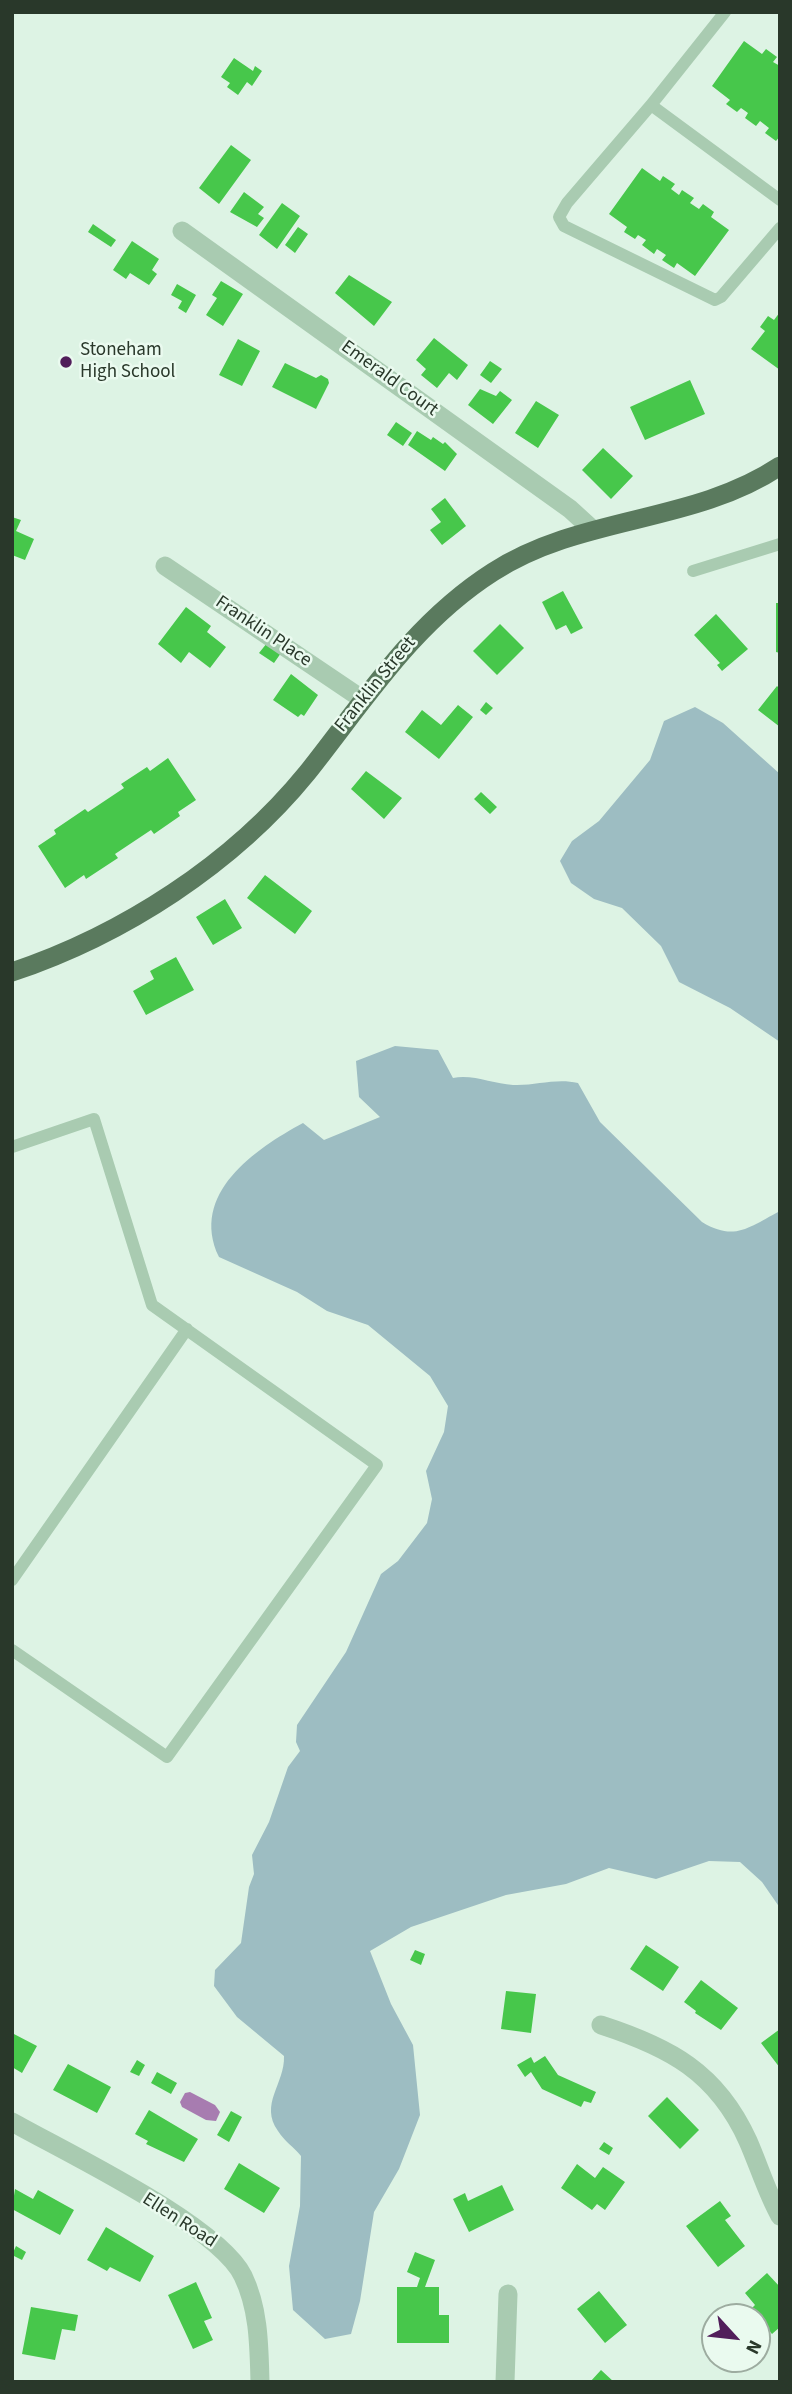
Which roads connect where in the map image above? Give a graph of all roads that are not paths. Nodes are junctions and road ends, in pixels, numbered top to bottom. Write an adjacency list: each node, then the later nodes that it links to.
1 (725, 12): 2 (lane)
2 (651, 105): 3 (lane); 4 (lane)
3 (780, 200)
4 (780, 229)
5 (182, 231): 7 (street, Emerald Court)
6 (780, 466): 7 (main road, Franklin Street)
7 (593, 530): 11 (main road, Franklin Street)
8 (780, 544): 10 (lane)
9 (165, 566): 11 (street, Franklin Place)
10 (693, 571)
11 (362, 699): 12 (main road, Franklin Street)
12 (12, 972)
13 (12, 1147): 14 (lane)
14 (187, 1329): 15 (lane); 16 (lane)
15 (12, 1580)
16 (12, 1650)
17 (601, 2025): 19 (street)
18 (12, 2122): 21 (street, Ellen Road)
19 (780, 2216)
20 (508, 2294): 22 (street)
21 (260, 2382)
22 (505, 2382)

